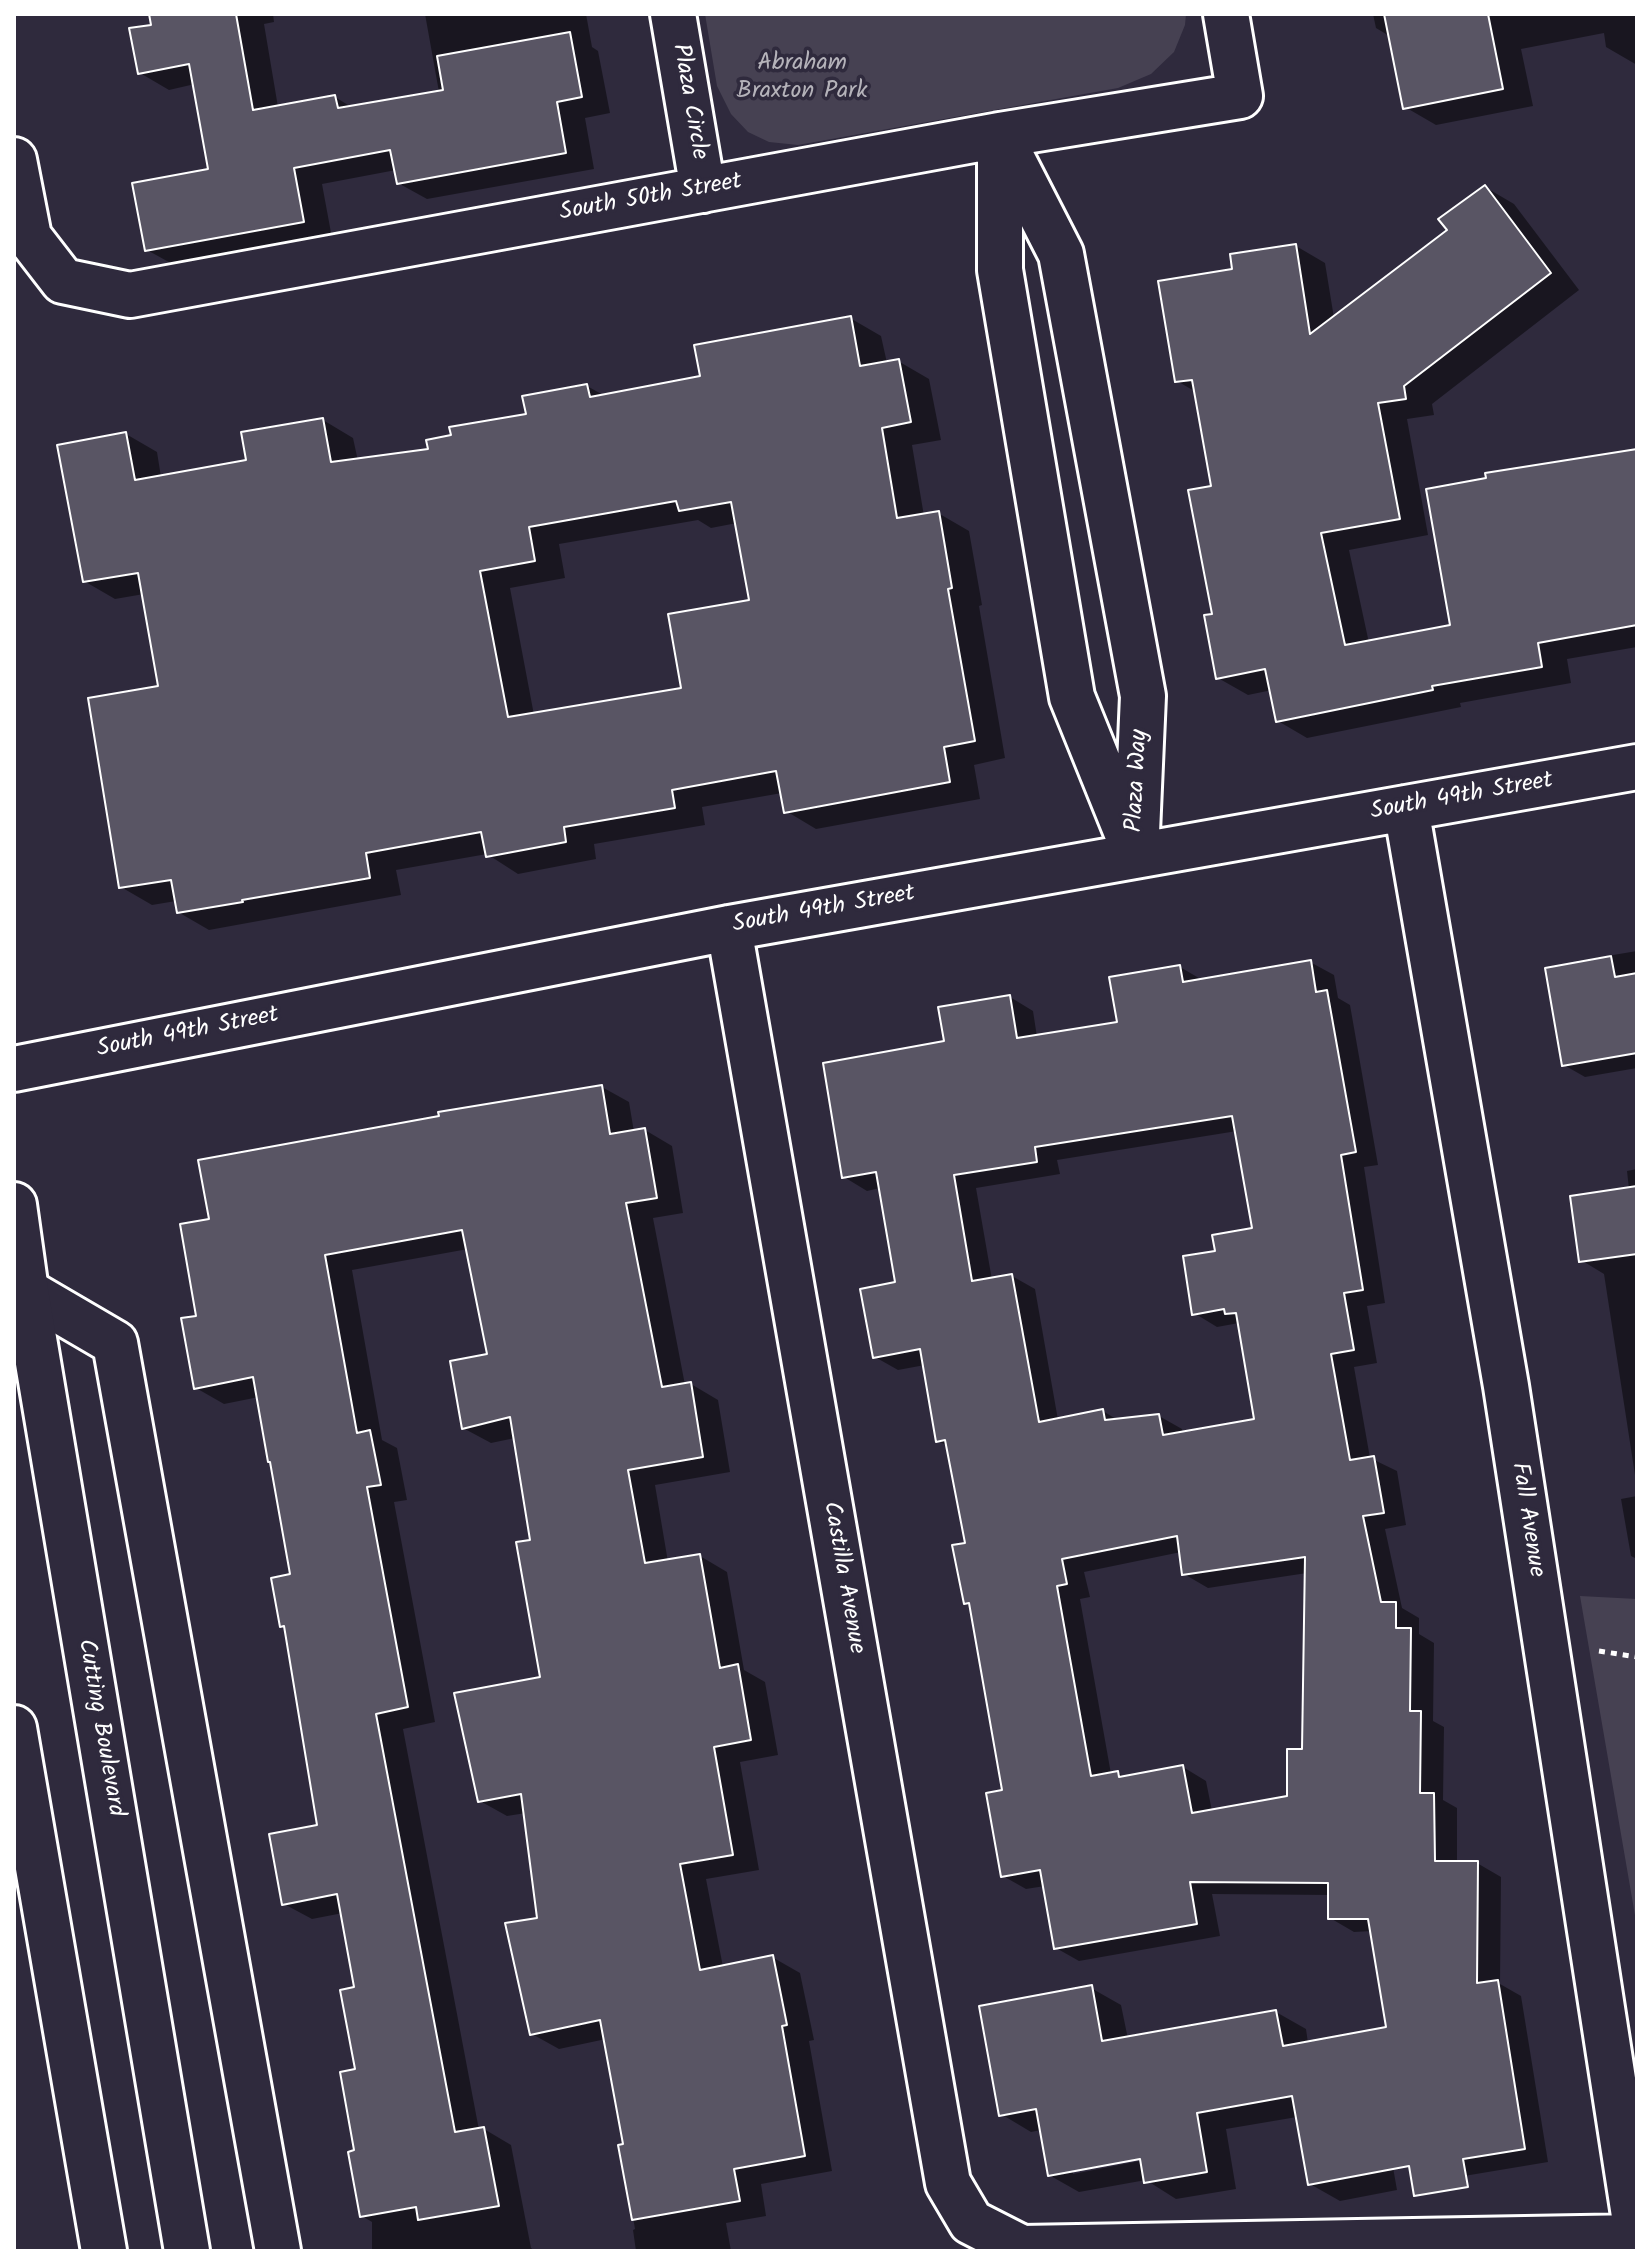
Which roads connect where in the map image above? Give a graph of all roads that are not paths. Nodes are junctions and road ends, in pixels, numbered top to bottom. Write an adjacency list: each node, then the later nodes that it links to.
1 (673, 14): 5 (street, Plaza Circle)
2 (1226, 14): 3 (street, South 50th Street)
3 (1000, 135): 5 (street, South 50th Street); 8 (street, Plaza Way); 8 (street, Plaza Way)
4 (14, 160): 5 (street, South 50th Street)
5 (703, 190)
6 (1637, 767): 7 (street, South 49th Street)
7 (1406, 808): 8 (street, South 49th Street); 14 (street, Fall Avenue)
8 (1136, 855): 9 (street, South 49th Street)
9 (729, 928): 10 (street, South 49th Street); 14 (street, Castilla Avenue)
10 (14, 1069)
11 (14, 1205): 12 (street, Cutting Boulevard)
12 (26, 1291): 16 (street, Cutting Boulevard); 17 (street)
13 (14, 1728): 15 (street)
14 (1637, 2236)
15 (104, 2251)
16 (187, 2251)
17 (278, 2251)

